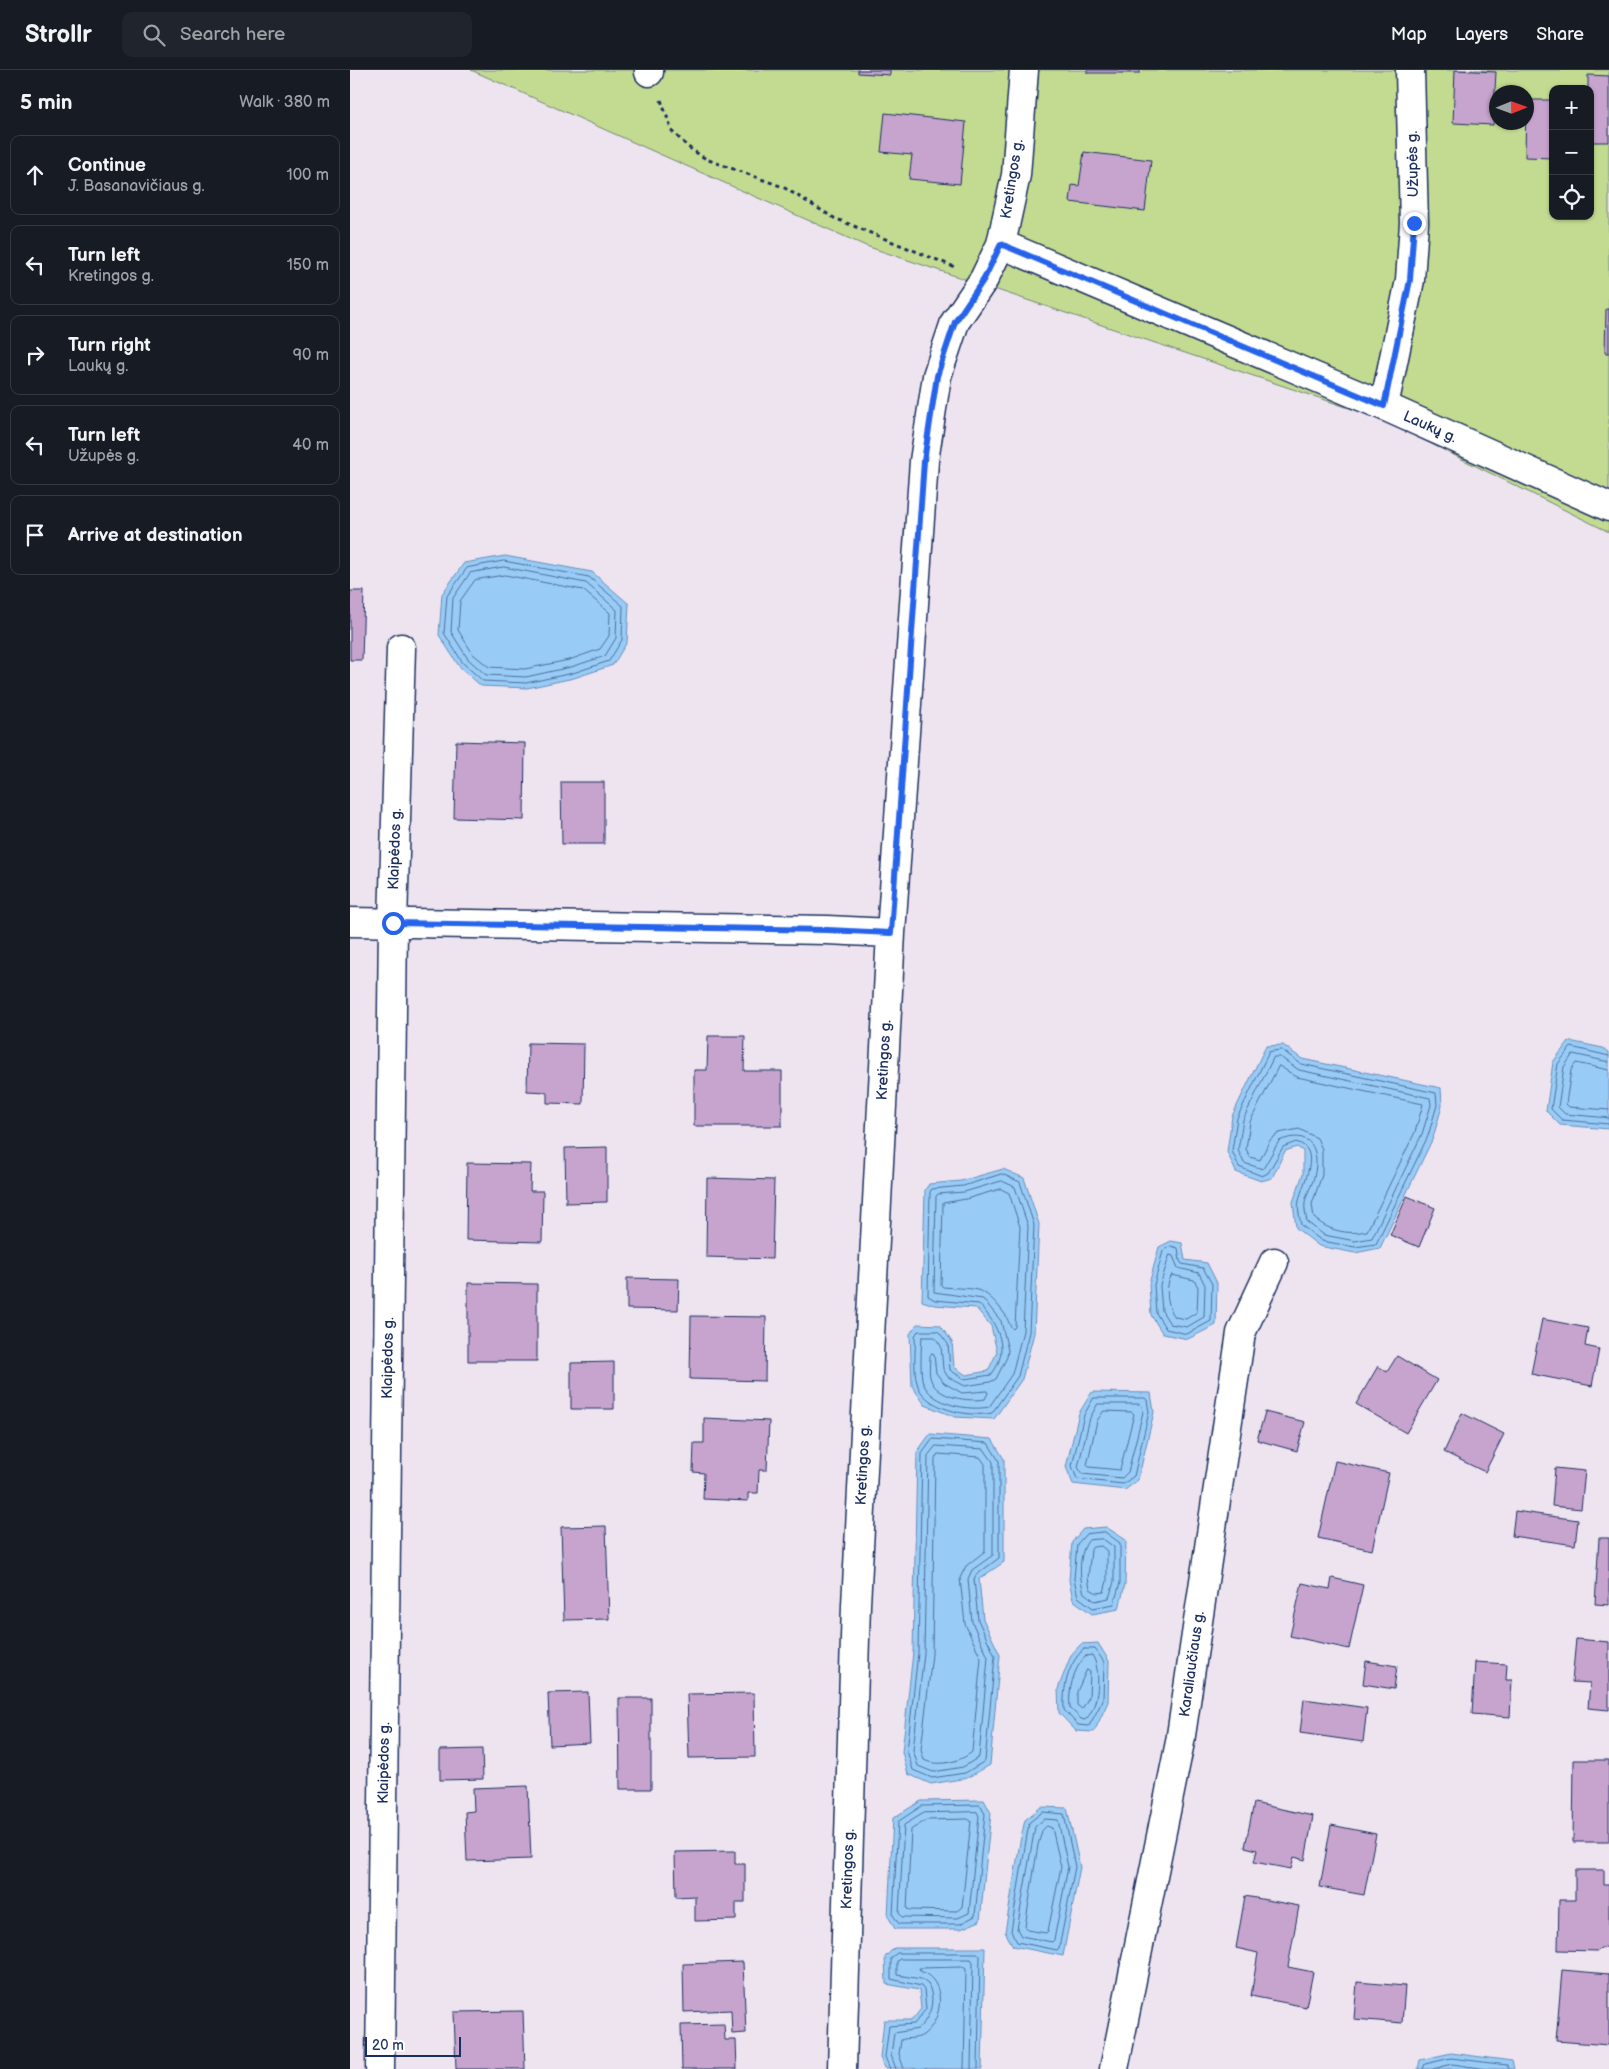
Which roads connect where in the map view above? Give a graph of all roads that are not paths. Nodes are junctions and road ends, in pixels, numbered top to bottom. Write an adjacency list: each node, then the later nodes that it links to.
1 (1024, 70): 3 (street, Kretingos g.)
2 (1410, 70): 4 (street, Užupės g.)
3 (1001, 244): 4 (street, Laukų g.); 9 (street, Kretingos g.)
4 (1384, 406): 5 (street, Laukų g.)
5 (1609, 507)
6 (401, 648): 8 (street, Klaipėdos g.)
7 (350, 922): 8 (street)
8 (393, 923): 9 (street); 11 (street, Klaipėdos g.)
9 (891, 933): 12 (street, Kretingos g.)
10 (1274, 1262): 13 (street, Karaliaučiaus g.)
11 (380, 2069)
12 (842, 2069)
13 (1114, 2069)

